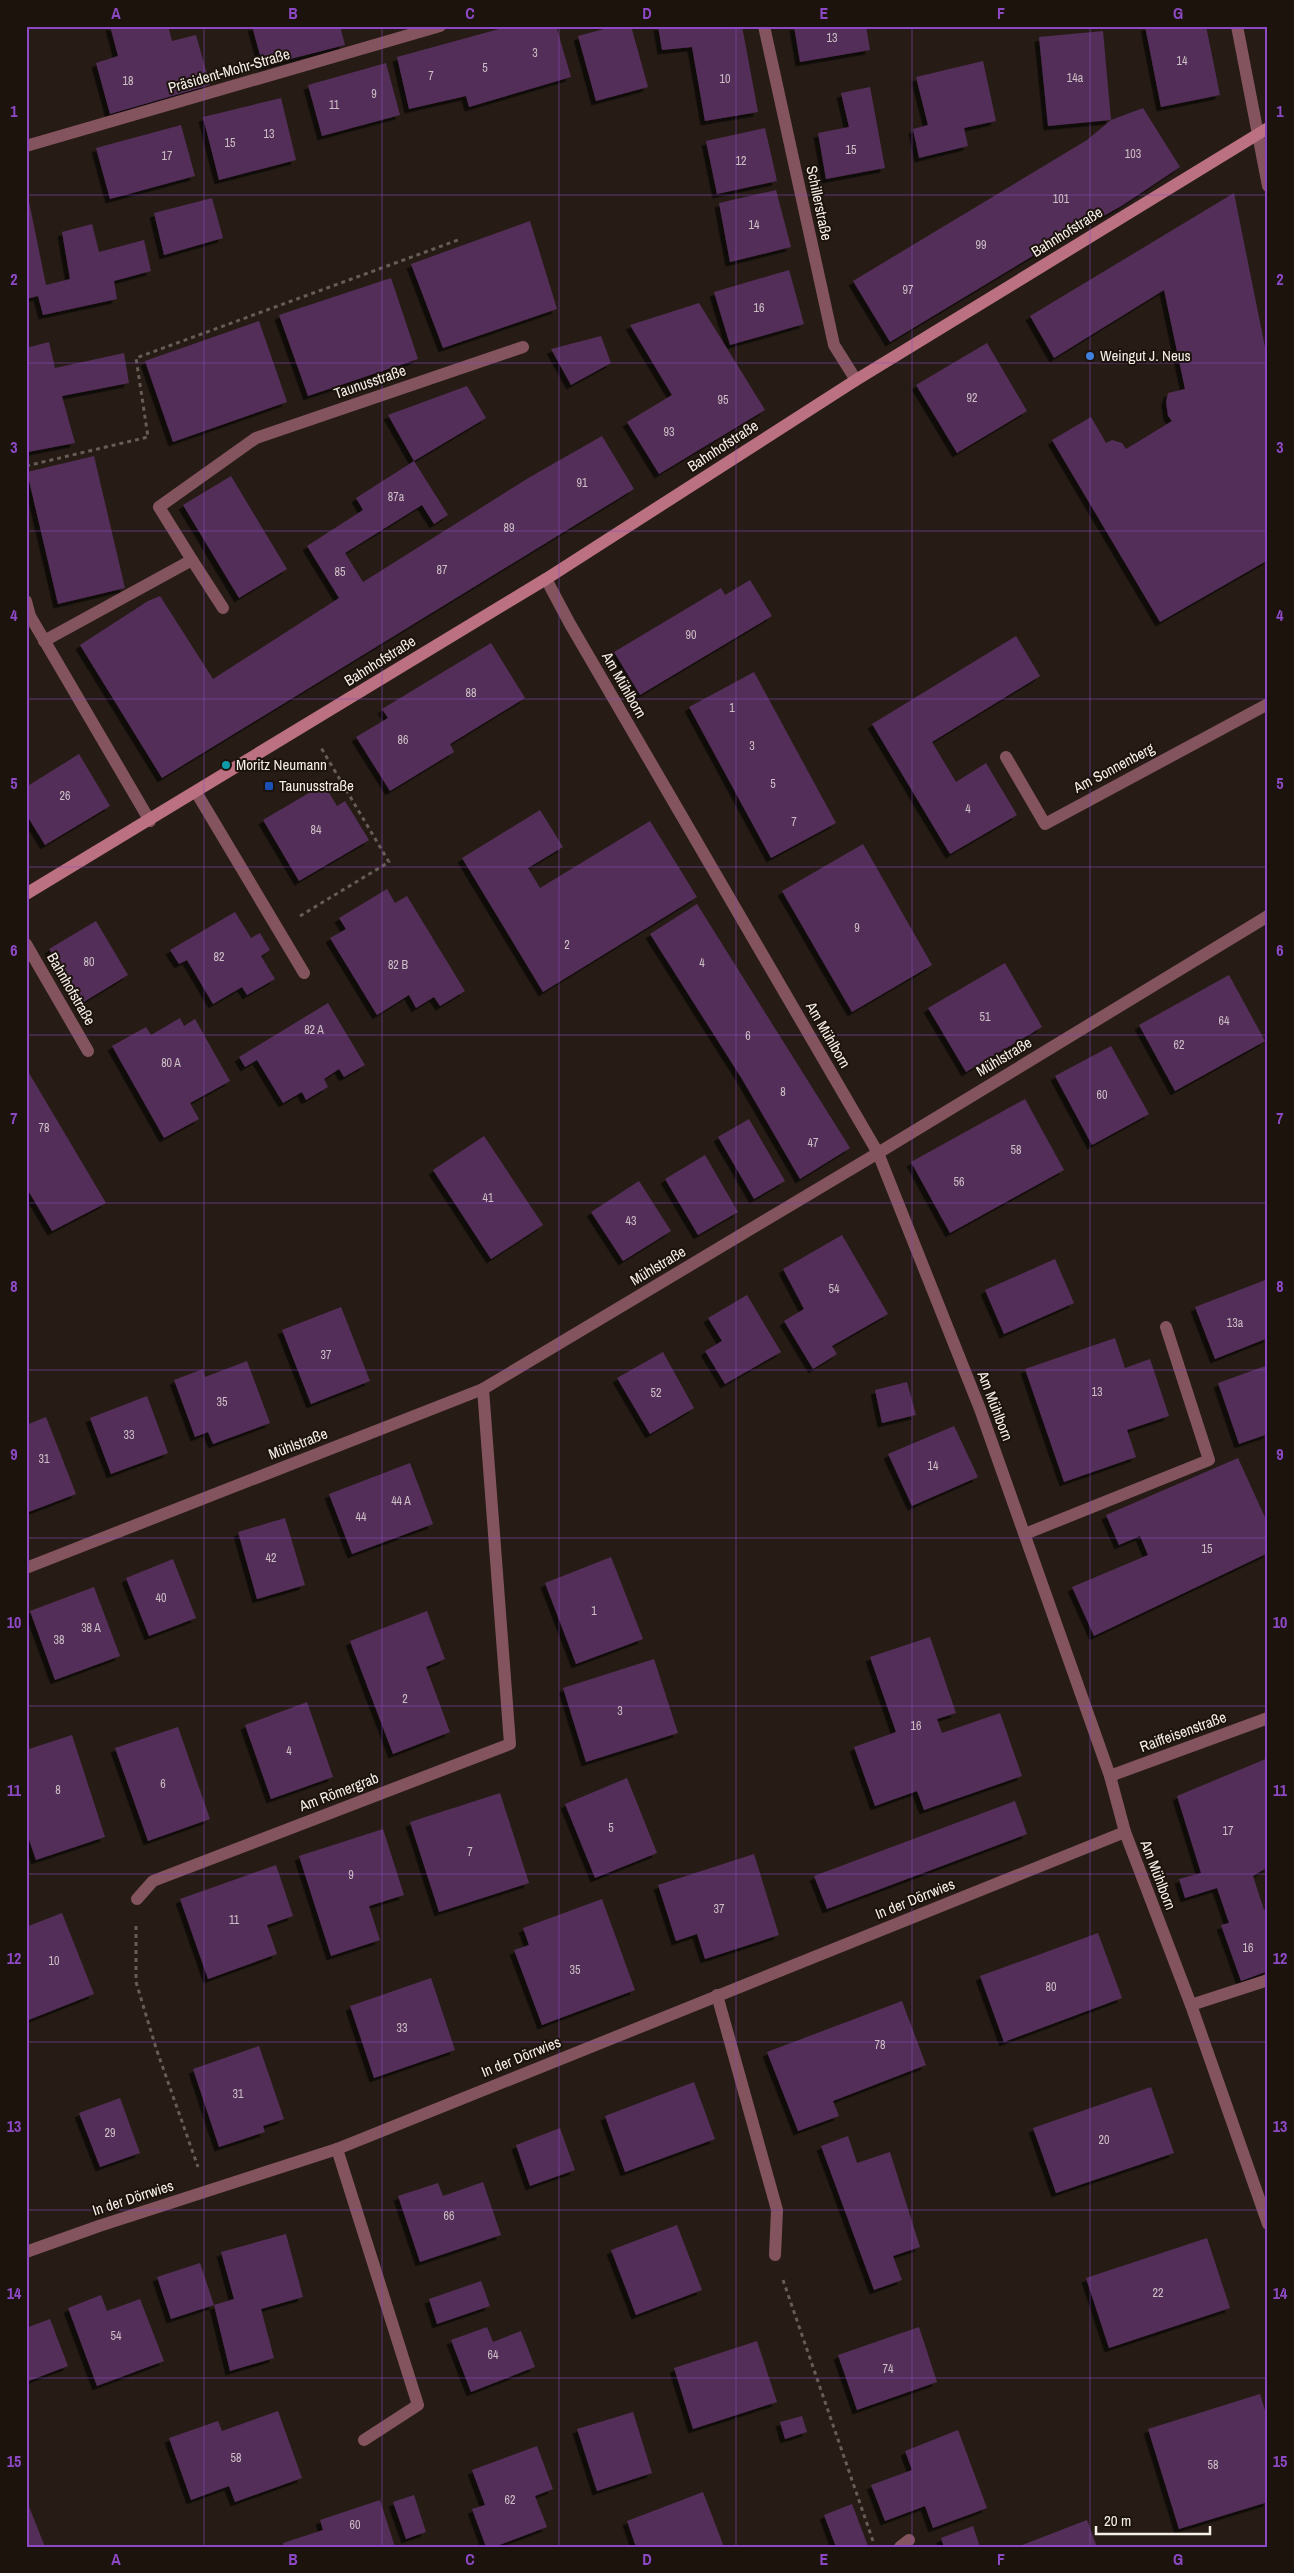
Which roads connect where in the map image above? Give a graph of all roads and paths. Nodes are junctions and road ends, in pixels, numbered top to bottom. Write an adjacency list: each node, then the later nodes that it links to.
1 (440, 26): 5 (street, Präsident-Mohr-Straße)
2 (764, 26): 9 (street, Schillerstraße)
3 (1237, 26): 4 (street)
4 (1263, 130): 6 (street); 9 (street, Bahnhofstraße)
5 (26, 146)
6 (1268, 186)
7 (458, 240): 10 (path)
8 (523, 347): 11 (street, Taunusstraße)
9 (856, 380): 12 (street, Bahnhofstraße)
10 (26, 466)
11 (192, 560): 14 (street, Taunusstraße); 15 (street)
12 (546, 579): 17 (street, Bahnhofstraße); 27 (street, Am Mühlborn)
13 (26, 601): 15 (street)
14 (223, 608)
15 (44, 641): 20 (street)
16 (1268, 704): 18 (street, Am Sonnenberg)
17 (307, 725): 19 (street, Bahnhofstraße); 23 (path)
18 (1006, 757)
19 (196, 792): 20 (street, Bahnhofstraße); 23 (street)
20 (150, 821): 21 (street, Bahnhofstraße)
21 (26, 894)
22 (1268, 916): 27 (street, Mühlstraße)
23 (278, 929): 25 (street)
24 (26, 944): 26 (street, Bahnhofstraße)
25 (304, 973)
26 (88, 1051)
27 (878, 1153): 29 (street, Mühlstraße); 30 (street, Am Mühlborn)
28 (1166, 1327): 30 (street)
29 (483, 1389): 31 (street, Mühlstraße); 35 (street, Am Römergrab)
30 (1026, 1534): 33 (street, Am Mühlborn)
31 (26, 1568)
32 (1268, 1718): 33 (street, Raiffeisenstraße)
33 (1110, 1776): 34 (street, Am Mühlborn)
34 (1125, 1832): 37 (street, In der Dörrwies); 38 (street, Am Mühlborn)
35 (136, 1899): 40 (path)
36 (1268, 1980): 38 (street)
37 (718, 1995): 39 (street, In der Dörrwies); 43 (street)
38 (1191, 2005): 41 (street, Am Mühlborn)
39 (336, 2150): 40 (street, In der Dörrwies); 44 (street)
40 (206, 2191): 42 (street, In der Dörrwies)
41 (1268, 2224)
42 (26, 2252)
43 (775, 2255): 45 (path)
44 (364, 2440)
45 (875, 2547)

